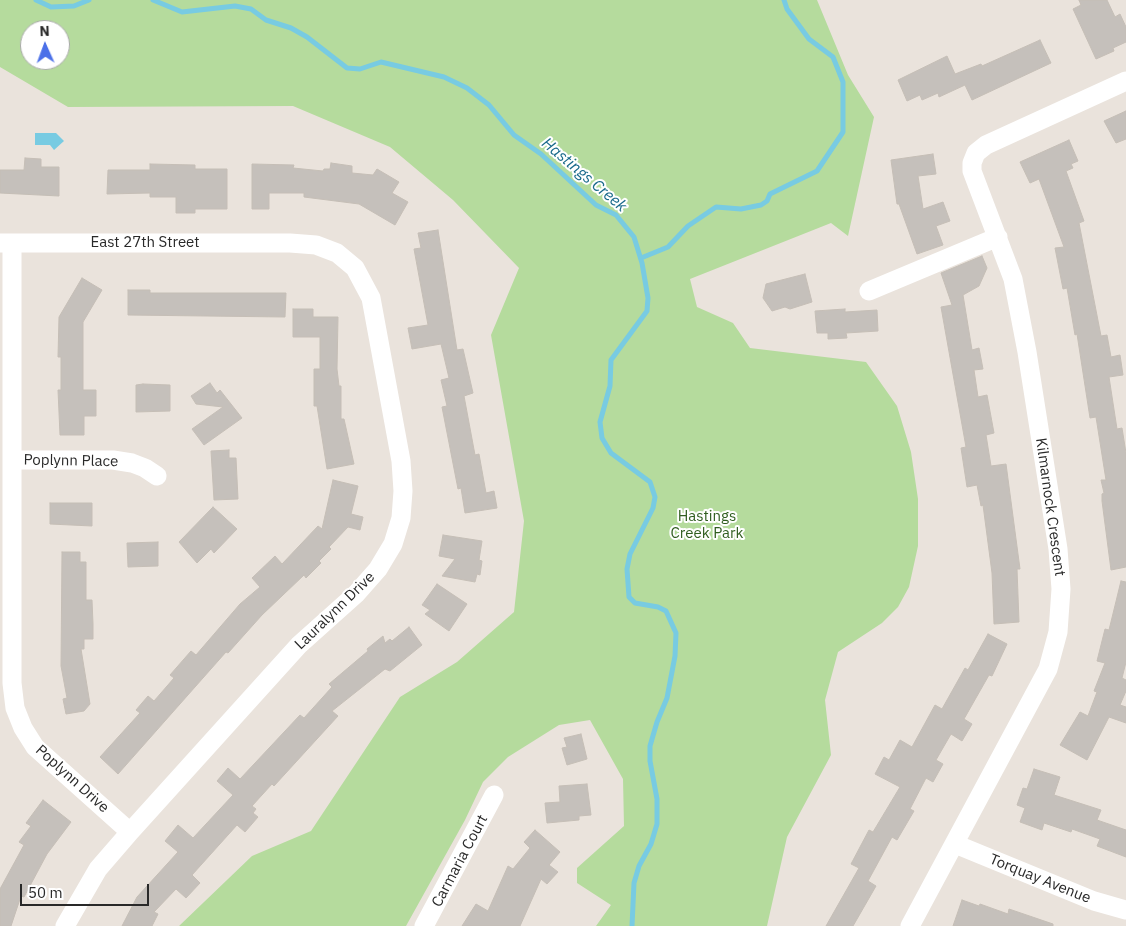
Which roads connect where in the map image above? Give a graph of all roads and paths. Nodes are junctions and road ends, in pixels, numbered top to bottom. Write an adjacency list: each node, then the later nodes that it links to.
1 (1126, 81): 2 (street, Kilmarnock Crescent)
2 (998, 237): 5 (street); 10 (street, Kilmarnock Crescent)
3 (6, 243): 4 (street, East 27th Street); 6 (street, Poplynn Drive)
4 (290, 244): 9 (street, Lauralynn Drive)
5 (869, 291)
6 (12, 460): 7 (street, Poplynn Place); 9 (street, Poplynn Drive)
7 (157, 476)
8 (494, 795): 13 (street, Carmaria Court)
9 (130, 832): 12 (street, Lauralynn Drive)
10 (955, 844): 11 (street, Torquay Avenue); 14 (street, Kilmarnock Crescent)
11 (1126, 910)
12 (65, 926)
13 (424, 926)
14 (910, 926)

